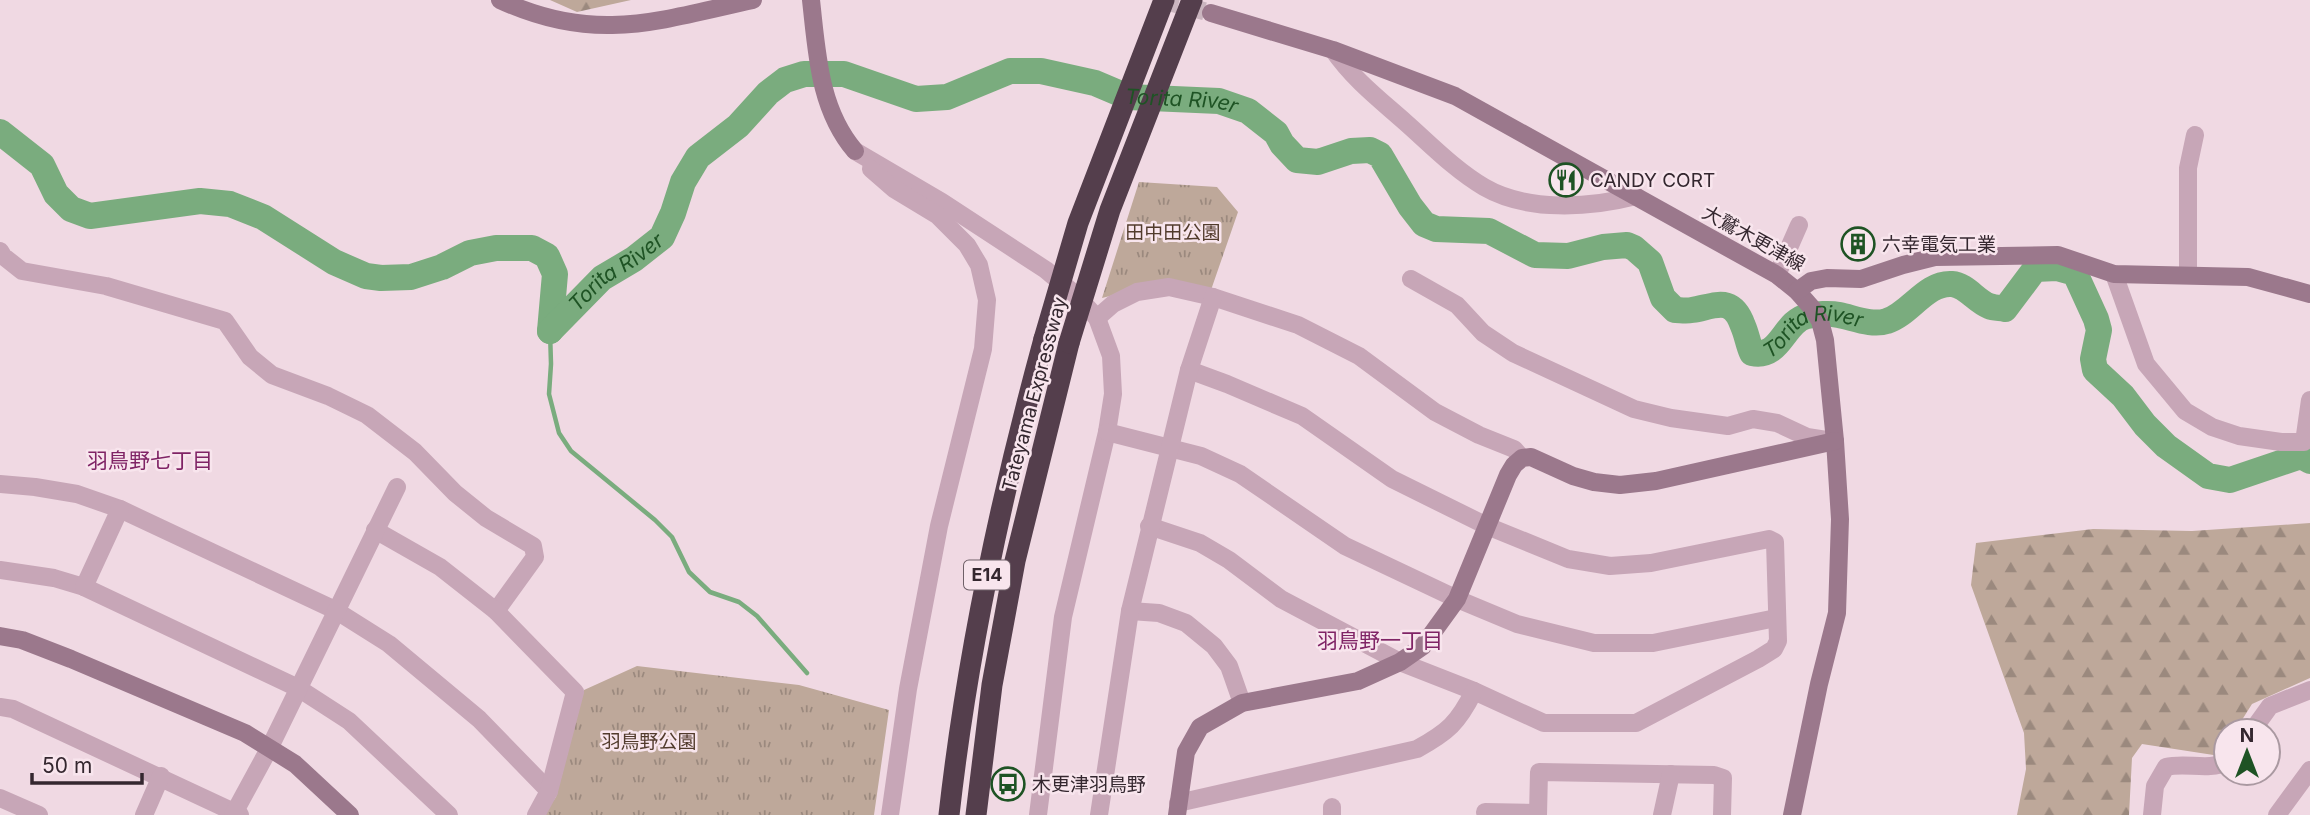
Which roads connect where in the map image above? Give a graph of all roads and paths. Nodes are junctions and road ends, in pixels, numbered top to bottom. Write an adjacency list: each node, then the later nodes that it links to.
1 (500, 0): 2 (street)
2 (753, 0)
3 (811, 0): 9 (street)
4 (1164, 0): 65 (highway, Tateyama Expressway / E14, bridge)
5 (1192, 0): 66 (highway, Tateyama Expressway / E14, bridge)
6 (1211, 13): 7 (street, 大鷲木更津線)
7 (1333, 50): 10 (street, 大鷲木更津線); 10 (street)
8 (2195, 135): 15 (street)
9 (855, 151): 20 (street); 64 (street)
10 (1636, 196): 14 (street, 大鷲木更津線)
11 (1799, 225): 14 (street)
12 (0, 251): 37 (street)
13 (2114, 274): 15 (street, 大鷲木更津線); 17 (street, 大鷲木更津線); 22 (street)
14 (1777, 275): 17 (street, 大鷲木更津線)
15 (2188, 275): 18 (street, 大鷲木更津線)
16 (1412, 279): 24 (street)
17 (1797, 291): 24 (street)
18 (2310, 294)
19 (1213, 297): 20 (street); 21 (street); 26 (street)
20 (1097, 318): 23 (street)
21 (1189, 370): 25 (street); 31 (street)
22 (2310, 400)
23 (1107, 432): 25 (street); 67 (street)
24 (1835, 441): 26 (street); 71 (street)
25 (1169, 447): 30 (street); 35 (street)
26 (1522, 458): 31 (street)
27 (0, 484): 29 (street)
28 (397, 487): 32 (street)
29 (120, 509): 34 (street); 36 (street)
30 (1149, 526): 38 (street); 41 (street)
31 (1486, 526): 35 (street); 39 (street)
32 (375, 530): 36 (street); 37 (street)
33 (0, 570): 34 (street)
34 (84, 587): 42 (street)
35 (1457, 600): 39 (street); 41 (street)
36 (335, 610): 42 (street); 53 (street)
37 (496, 611): 53 (street)
38 (1130, 611): 45 (street); 68 (street)
39 (1776, 618): 44 (street)
40 (0, 636): 48 (street)
41 (1400, 662): 44 (street); 45 (street)
42 (298, 688): 48 (street); 62 (street)
43 (2310, 690): 47 (street)
44 (1474, 691): 55 (street)
45 (1242, 703): 55 (street)
46 (0, 707): 52 (street)
47 (2262, 717)
48 (270, 747): 57 (street); 61 (street)
49 (2212, 766): 72 (street)
50 (2310, 770): 73 (street)
51 (1671, 774): 58 (street); 69 (street); 70 (street)
52 (161, 776): 57 (street); 60 (street)
53 (550, 791): 63 (street)
54 (0, 798): 59 (street)
55 (1178, 809)
56 (1486, 812): 58 (street)
57 (236, 814)
58 (1538, 814)
59 (39, 815)
60 (144, 815)
61 (350, 815)
62 (449, 815)
63 (536, 815)
64 (890, 815)
65 (949, 815)
66 (976, 815)
67 (1038, 815)
68 (1099, 815)
69 (1662, 815)
70 (1722, 815)
71 (1792, 815)
72 (2152, 815)
73 (2277, 815)

